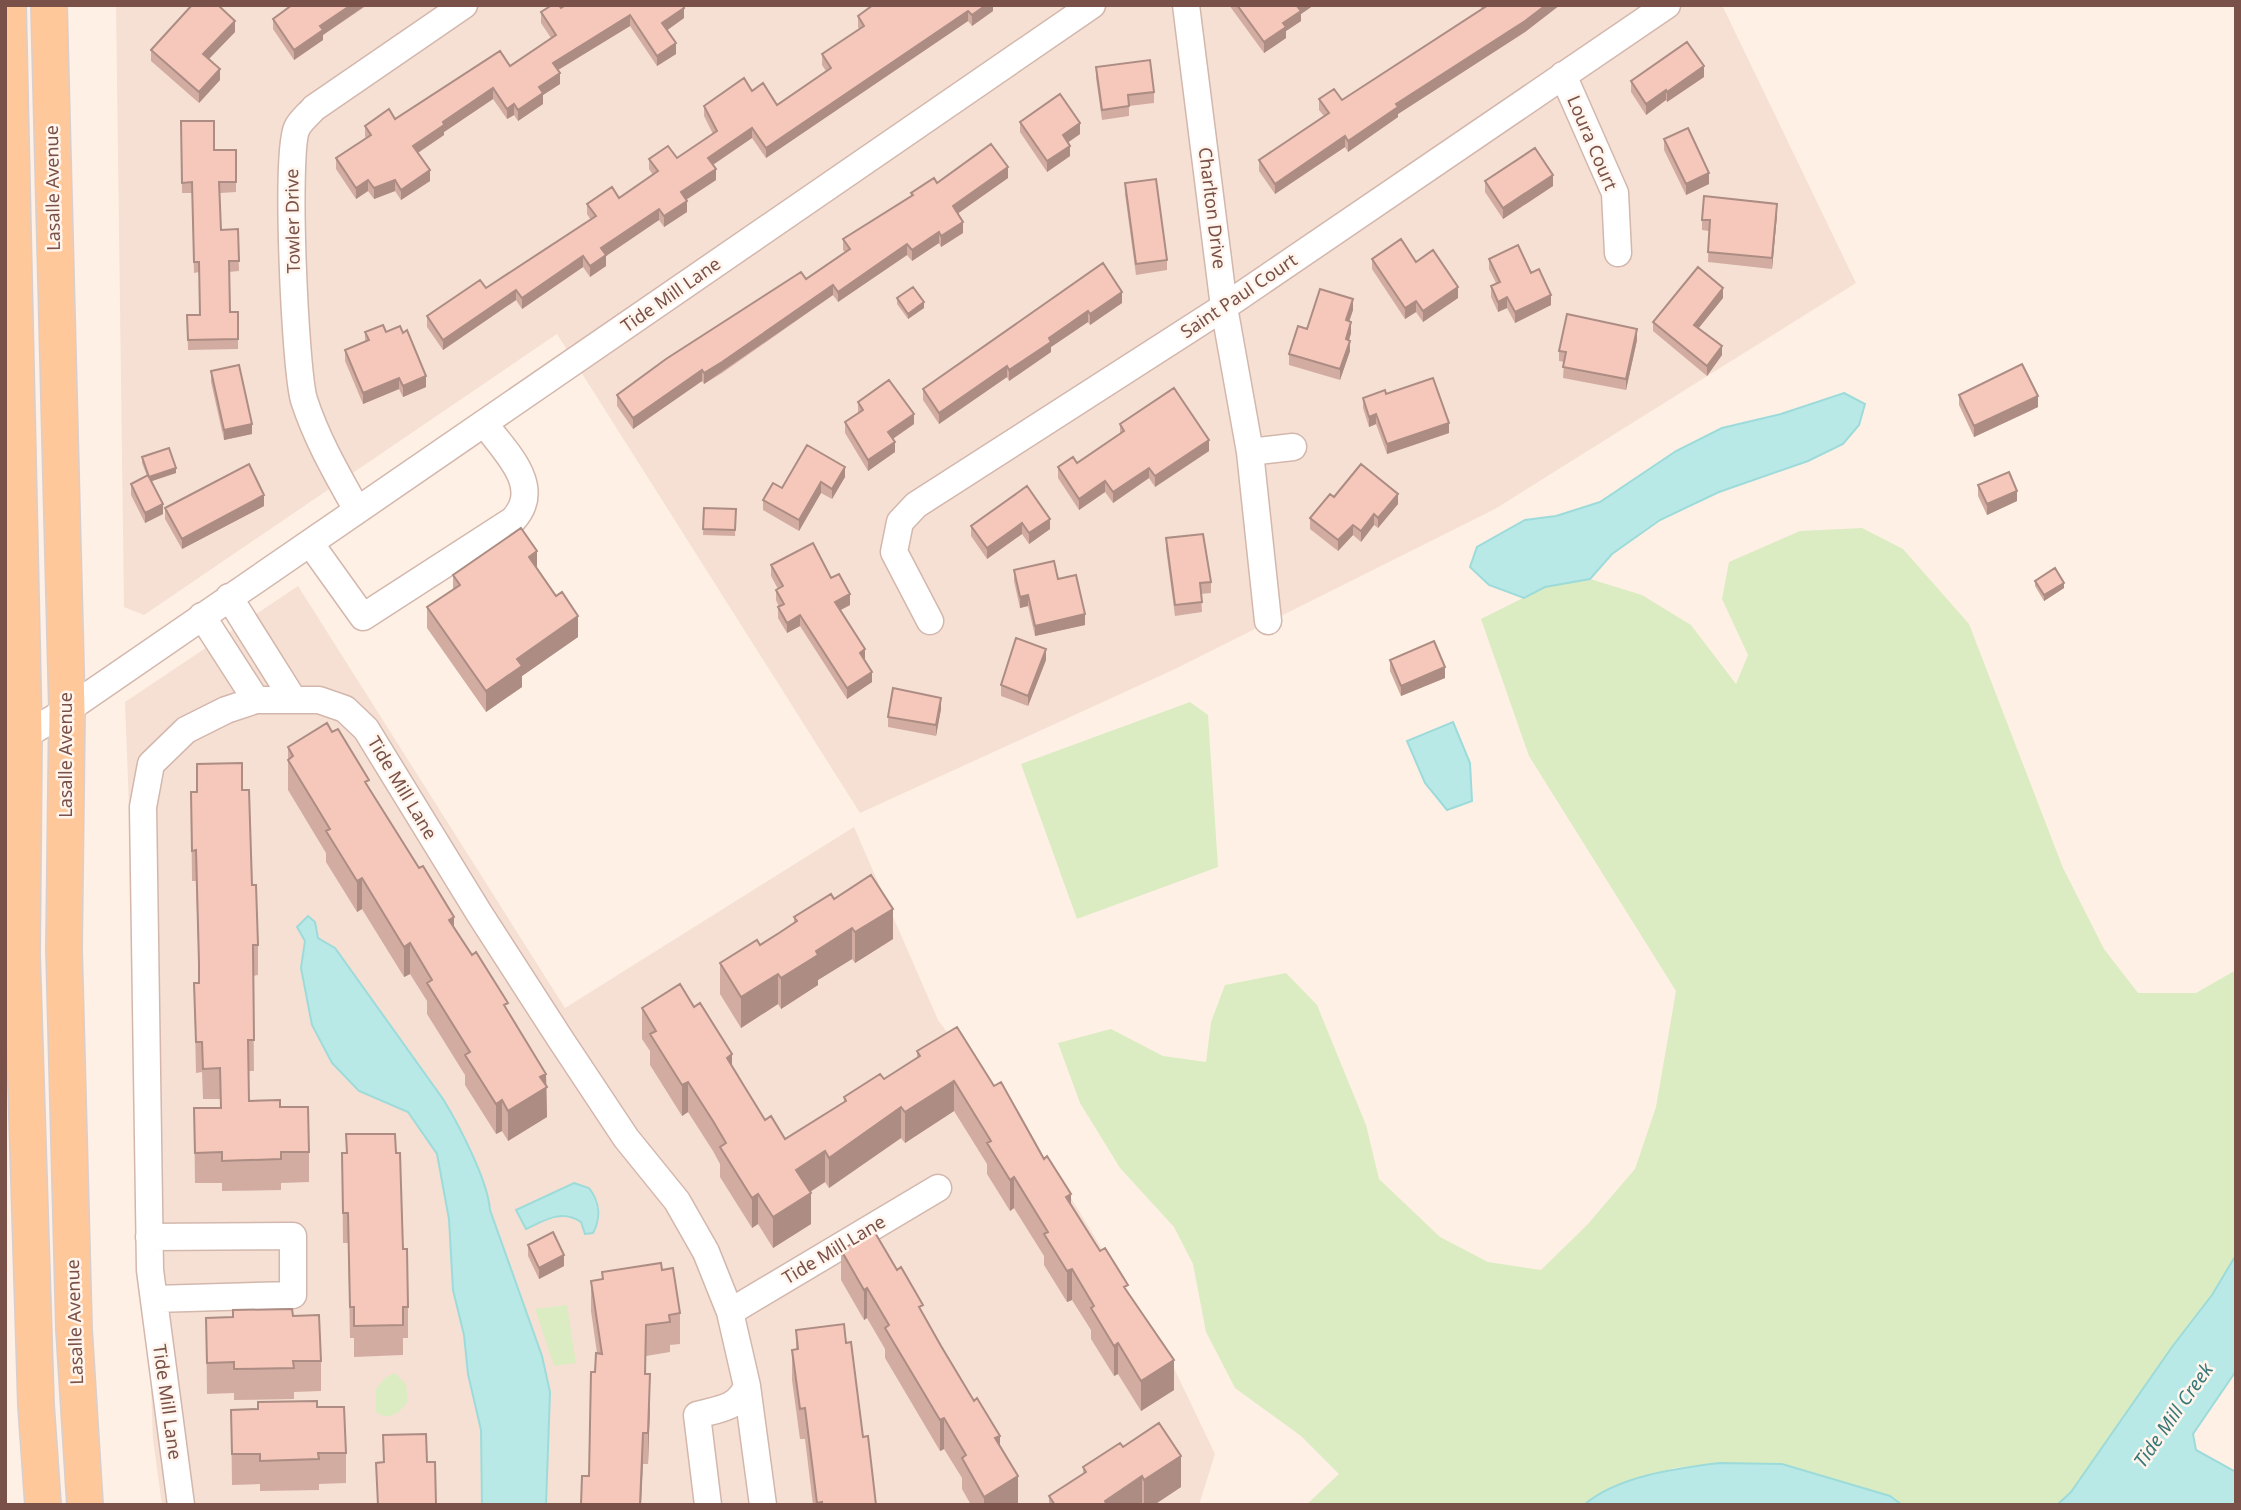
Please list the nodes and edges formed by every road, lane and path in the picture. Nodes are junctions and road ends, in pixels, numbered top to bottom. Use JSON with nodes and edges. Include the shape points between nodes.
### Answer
{"nodes":[{"id":1,"x":8,"y":5,"type":"edge"},
{"id":2,"x":49,"y":5,"type":"edge"},
{"id":3,"x":1092,"y":5,"type":"edge"},
{"id":4,"x":1186,"y":5,"type":"edge"},
{"id":5,"x":1667,"y":5,"type":"edge"},
{"id":6,"x":448,"y":10,"type":"edge"},
{"id":7,"x":1563,"y":75,"type":"junction"},
{"id":8,"x":1618,"y":253,"type":"dead end"},
{"id":9,"x":1224,"y":307,"type":"junction"},
{"id":10,"x":484,"y":424,"type":"junction"},
{"id":11,"x":1293,"y":447,"type":"dead end"},
{"id":12,"x":1250,"y":452,"type":"junction"},
{"id":13,"x":358,"y":510,"type":"junction"},
{"id":14,"x":310,"y":543,"type":"junction"},
{"id":15,"x":229,"y":597,"type":"junction"},
{"id":16,"x":202,"y":616,"type":"junction"},
{"id":17,"x":930,"y":621,"type":"dead end"},
{"id":18,"x":1268,"y":621,"type":"dead end"},
{"id":19,"x":293,"y":699,"type":"junction"},
{"id":20,"x":256,"y":700,"type":"junction"},
{"id":21,"x":67,"y":710,"type":"junction"},
{"id":22,"x":15,"y":741,"type":"edge"},
{"id":23,"x":939,"y":1188,"type":"dead end"},
{"id":24,"x":149,"y":1237,"type":"junction"},
{"id":25,"x":154,"y":1299,"type":"junction"},
{"id":26,"x":730,"y":1312,"type":"junction"},
{"id":27,"x":747,"y":1386,"type":"junction"},
{"id":28,"x":43,"y":1505,"type":"edge"},
{"id":29,"x":85,"y":1505,"type":"edge"},
{"id":30,"x":181,"y":1505,"type":"edge"},
{"id":31,"x":708,"y":1505,"type":"edge"},
{"id":32,"x":763,"y":1505,"type":"edge"}],
"edges":[{"from":1,"to":22,"type":"main road"},
{"from":2,"to":21,"type":"main road","name":"Lasalle Avenue"},
{"from":3,"to":10,"type":"street","name":"Tide Mill Lane"},
{"from":4,"to":9,"type":"street","name":"Charlton Drive"},
{"from":5,"to":7,"type":"street","name":"Saint Paul Court"},
{"from":6,"to":13,"type":"street","name":"Towler Drive","via":[[314,108],[296,129],[293,250],[303,397],[321,446]]},
{"from":7,"to":8,"type":"street","name":"Loura Court","via":[[1615,193]]},
{"from":7,"to":9,"type":"street","name":"Saint Paul Court"},
{"from":9,"to":12,"type":"street","name":"Charlton Drive"},
{"from":9,"to":17,"type":"street","name":"Saint Paul Court","via":[[916,505],[900,522],[894,552]]},
{"from":10,"to":13,"type":"street","name":"Tide Mill Lane"},
{"from":10,"to":14,"type":"street","via":[[524,482],[525,503],[513,520],[363,617]]},
{"from":11,"to":12,"type":"street"},
{"from":12,"to":18,"type":"street","name":"Charlton Drive"},
{"from":13,"to":14,"type":"street","name":"Tide Mill Lane"},
{"from":14,"to":15,"type":"street","name":"Tide Mill Lane"},
{"from":15,"to":16,"type":"street","name":"Tide Mill Lane"},
{"from":15,"to":19,"type":"street"},
{"from":16,"to":20,"type":"street"},
{"from":16,"to":21,"type":"street","name":"Tide Mill Lane"},
{"from":19,"to":20,"type":"street","name":"Tide Mill Lane"},
{"from":19,"to":26,"type":"street","name":"Tide Mill Lane","via":[[319,699],[345,709],[366,729],[573,1058],[626,1138],[677,1201],[706,1252]]},
{"from":20,"to":24,"type":"street","name":"Tide Mill Lane","via":[[186,730],[151,764],[144,807]]},
{"from":21,"to":22,"type":"street","name":"Tide Mill Lane"},
{"from":21,"to":29,"type":"main road","name":"Lasalle Avenue","via":[[64,949],[74,1329]]},
{"from":22,"to":28,"type":"main road"},
{"from":23,"to":26,"type":"street","name":"Tide Mill Lane"},
{"from":24,"to":25,"type":"street","name":"Tide Mill Lane"},
{"from":24,"to":25,"type":"street","via":[[293,1236],[293,1295]]},
{"from":25,"to":30,"type":"street","name":"Tide Mill Lane"},
{"from":26,"to":27,"type":"street","name":"Tide Mill Lane"},
{"from":27,"to":31,"type":"street","via":[[734,1405],[697,1415]]},
{"from":27,"to":32,"type":"street","name":"Tide Mill Lane"}]}
